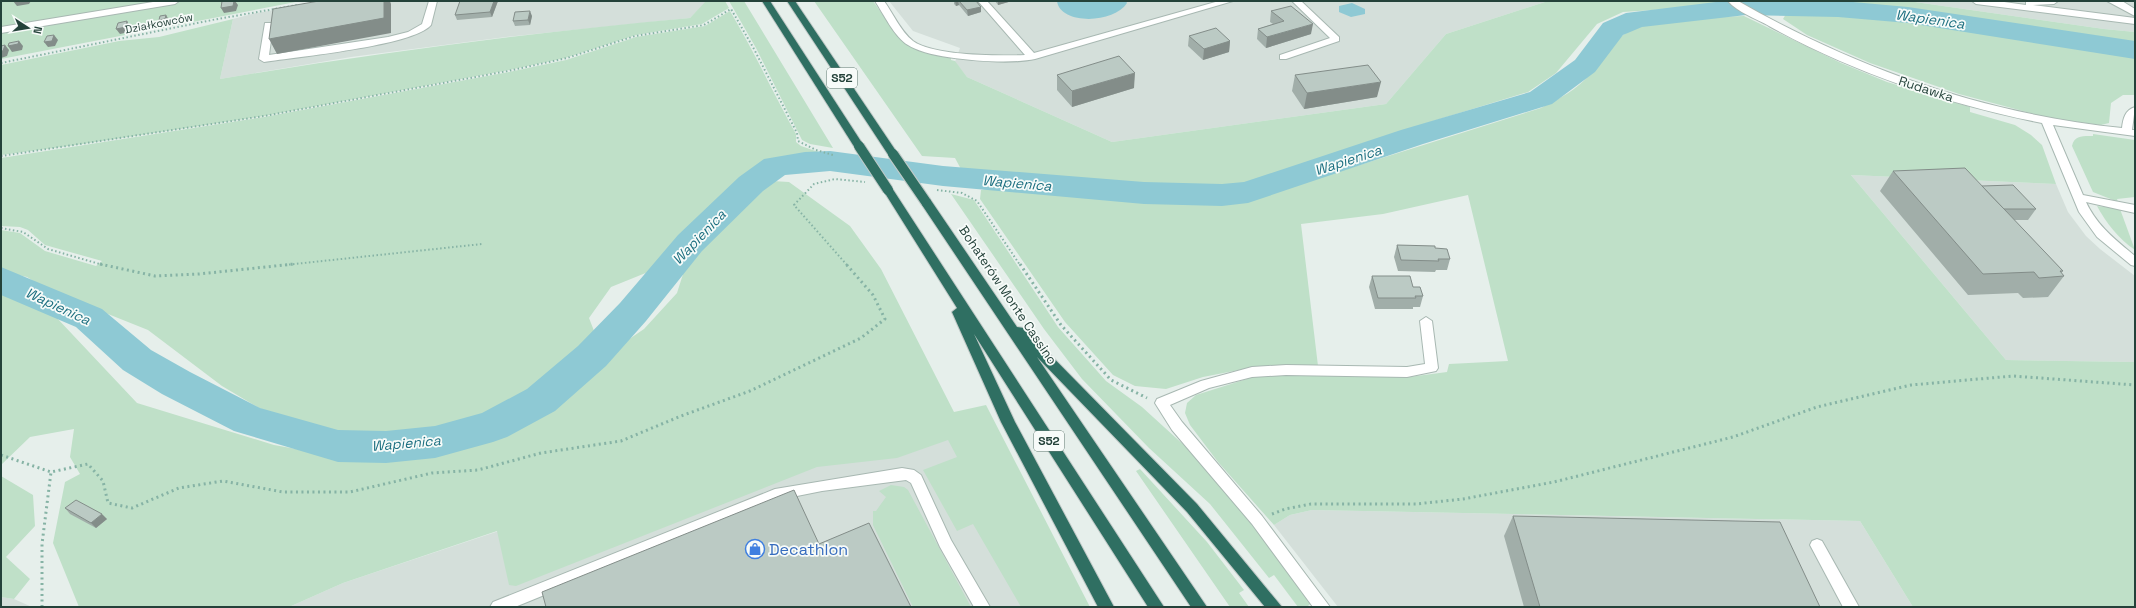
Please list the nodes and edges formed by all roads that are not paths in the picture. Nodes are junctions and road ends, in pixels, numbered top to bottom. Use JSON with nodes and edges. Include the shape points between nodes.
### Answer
{"nodes":[{"id":1,"x":175,"y":1,"type":"edge"},
{"id":2,"x":433,"y":1,"type":"edge"},
{"id":3,"x":766,"y":1,"type":"edge"},
{"id":4,"x":791,"y":1,"type":"edge"},
{"id":5,"x":879,"y":1,"type":"edge"},
{"id":6,"x":982,"y":1,"type":"edge"},
{"id":7,"x":1229,"y":1,"type":"edge"},
{"id":8,"x":1296,"y":1,"type":"edge"},
{"id":9,"x":1732,"y":1,"type":"edge"},
{"id":10,"x":1976,"y":1,"type":"edge"},
{"id":11,"x":2054,"y":1,"type":"edge"},
{"id":12,"x":2111,"y":1,"type":"edge"},
{"id":13,"x":2020,"y":7,"type":"junction"},
{"id":14,"x":2135,"y":13,"type":"edge"},
{"id":15,"x":2135,"y":21,"type":"edge"},
{"id":16,"x":268,"y":25,"type":"dead end"},
{"id":17,"x":1,"y":30,"type":"edge"},
{"id":18,"x":1032,"y":57,"type":"junction"},
{"id":19,"x":1283,"y":57,"type":"dead end"},
{"id":20,"x":2135,"y":110,"type":"edge"},
{"id":21,"x":2047,"y":123,"type":"junction"},
{"id":22,"x":2130,"y":133,"type":"edge"},
{"id":23,"x":2078,"y":197,"type":"junction"},
{"id":24,"x":2135,"y":209,"type":"edge"},
{"id":25,"x":2135,"y":262,"type":"edge"},
{"id":26,"x":942,"y":276,"type":"junction"},
{"id":27,"x":996,"y":305,"type":"junction"},
{"id":28,"x":1426,"y":321,"type":"dead end"},
{"id":29,"x":1817,"y":545,"type":"dead end"},
{"id":30,"x":498,"y":607,"type":"edge"},
{"id":31,"x":982,"y":607,"type":"edge"},
{"id":32,"x":1106,"y":607,"type":"edge"},
{"id":33,"x":1156,"y":607,"type":"edge"},
{"id":34,"x":1199,"y":607,"type":"edge"},
{"id":35,"x":1274,"y":607,"type":"edge"},
{"id":36,"x":1322,"y":607,"type":"edge"},
{"id":37,"x":1851,"y":607,"type":"edge"}],
"edges":[{"from":1,"to":17,"type":"street"},
{"from":2,"to":16,"type":"street","via":[[426,24],[411,34],[389,40],[264,59]]},
{"from":3,"to":26,"type":"highway","number":"S52","bridge":true},
{"from":4,"to":27,"type":"highway","name":"Bohaterów Monte Cassino","number":"S52","bridge":true},
{"from":5,"to":18,"type":"street","via":[[910,43],[929,51],[1010,58]]},
{"from":6,"to":18,"type":"street"},
{"from":7,"to":18,"type":"street"},
{"from":8,"to":19,"type":"street","via":[[1336,39]]},
{"from":9,"to":21,"type":"street","name":"Rudawka","via":[[1828,52],[1901,81],[1956,99]]},
{"from":10,"to":13,"type":"street"},
{"from":11,"to":13,"type":"street","via":[[2025,3]]},
{"from":12,"to":14,"type":"street"},
{"from":13,"to":15,"type":"street"},
{"from":20,"to":22,"type":"street","via":[[2130,116]]},
{"from":21,"to":22,"type":"street","name":"Rudawka"},
{"from":21,"to":23,"type":"street"},
{"from":23,"to":24,"type":"street"},
{"from":23,"to":25,"type":"street","via":[[2101,234]]},
{"from":26,"to":32,"type":"highway","via":[[1008,422]]},
{"from":26,"to":33,"type":"highway","number":"S52"},
{"from":27,"to":34,"type":"highway","name":"Bohaterów Monte Cassino","number":"S52"},
{"from":27,"to":35,"type":"highway","via":[[1192,508]]},
{"from":28,"to":36,"type":"street","via":[[1432,368],[1407,372],[1252,372],[1206,384],[1162,403],[1177,426],[1257,520]]},
{"from":29,"to":37,"type":"street"},
{"from":30,"to":31,"type":"street","via":[[774,495],[909,474],[916,478],[945,543]]}]}
